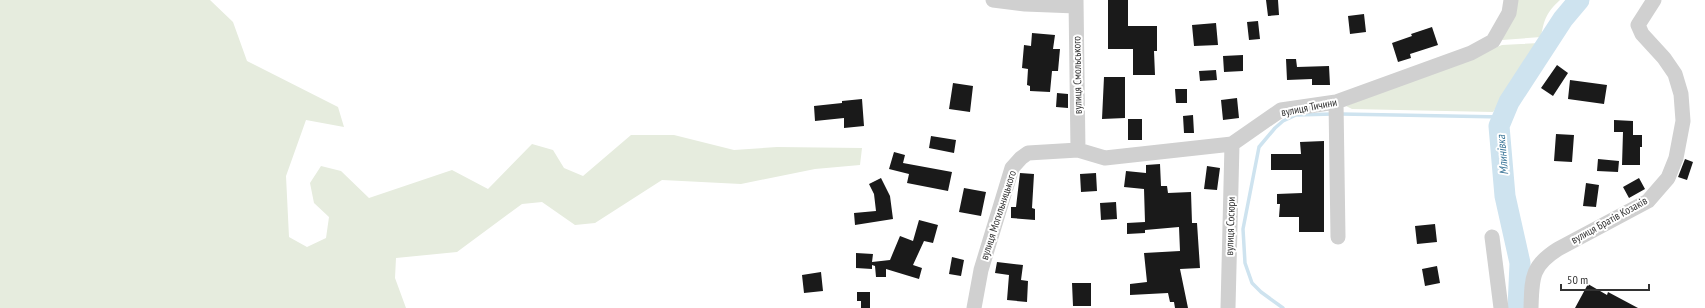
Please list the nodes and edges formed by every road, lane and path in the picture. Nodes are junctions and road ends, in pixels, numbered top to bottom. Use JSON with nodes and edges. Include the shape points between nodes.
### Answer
{"nodes":[{"id":1,"x":992,"y":0,"type":"edge"},
{"id":2,"x":1511,"y":0,"type":"edge"},
{"id":3,"x":1654,"y":0,"type":"edge"},
{"id":4,"x":1076,"y":3,"type":"edge"},
{"id":5,"x":1336,"y":105,"type":"junction"},
{"id":6,"x":1232,"y":144,"type":"junction"},
{"id":7,"x":1078,"y":150,"type":"junction"},
{"id":8,"x":1338,"y":237,"type":"dead end"},
{"id":9,"x":1492,"y":238,"type":"dead end"},
{"id":10,"x":974,"y":308,"type":"edge"},
{"id":11,"x":1228,"y":308,"type":"edge"},
{"id":12,"x":1501,"y":308,"type":"edge"},
{"id":13,"x":1531,"y":308,"type":"edge"}],
"edges":[{"from":1,"to":4,"type":"street","via":[[1025,4]]},
{"from":2,"to":5,"type":"street","name":"вулиця Тичини","via":[[1509,13],[1493,41],[1472,53]]},
{"from":3,"to":13,"type":"street","name":"вулиця Братів Козаків","via":[[1638,25],[1642,34],[1675,74],[1681,94],[1683,121],[1676,158],[1668,178],[1648,201],[1545,257],[1538,266],[1532,284]]},
{"from":4,"to":7,"type":"street","name":"вулиця Смольського"},
{"from":5,"to":6,"type":"street","name":"вулиця Тичини","via":[[1281,110]]},
{"from":5,"to":8,"type":"street"},
{"from":6,"to":7,"type":"street","name":"вулиця Тичини","via":[[1105,158]]},
{"from":6,"to":11,"type":"street","name":"вулиця Сосюри"},
{"from":7,"to":10,"type":"street","name":"вулиця Могильницького","via":[[1028,153],[1012,168],[981,270]]},
{"from":9,"to":12,"type":"street"}]}
